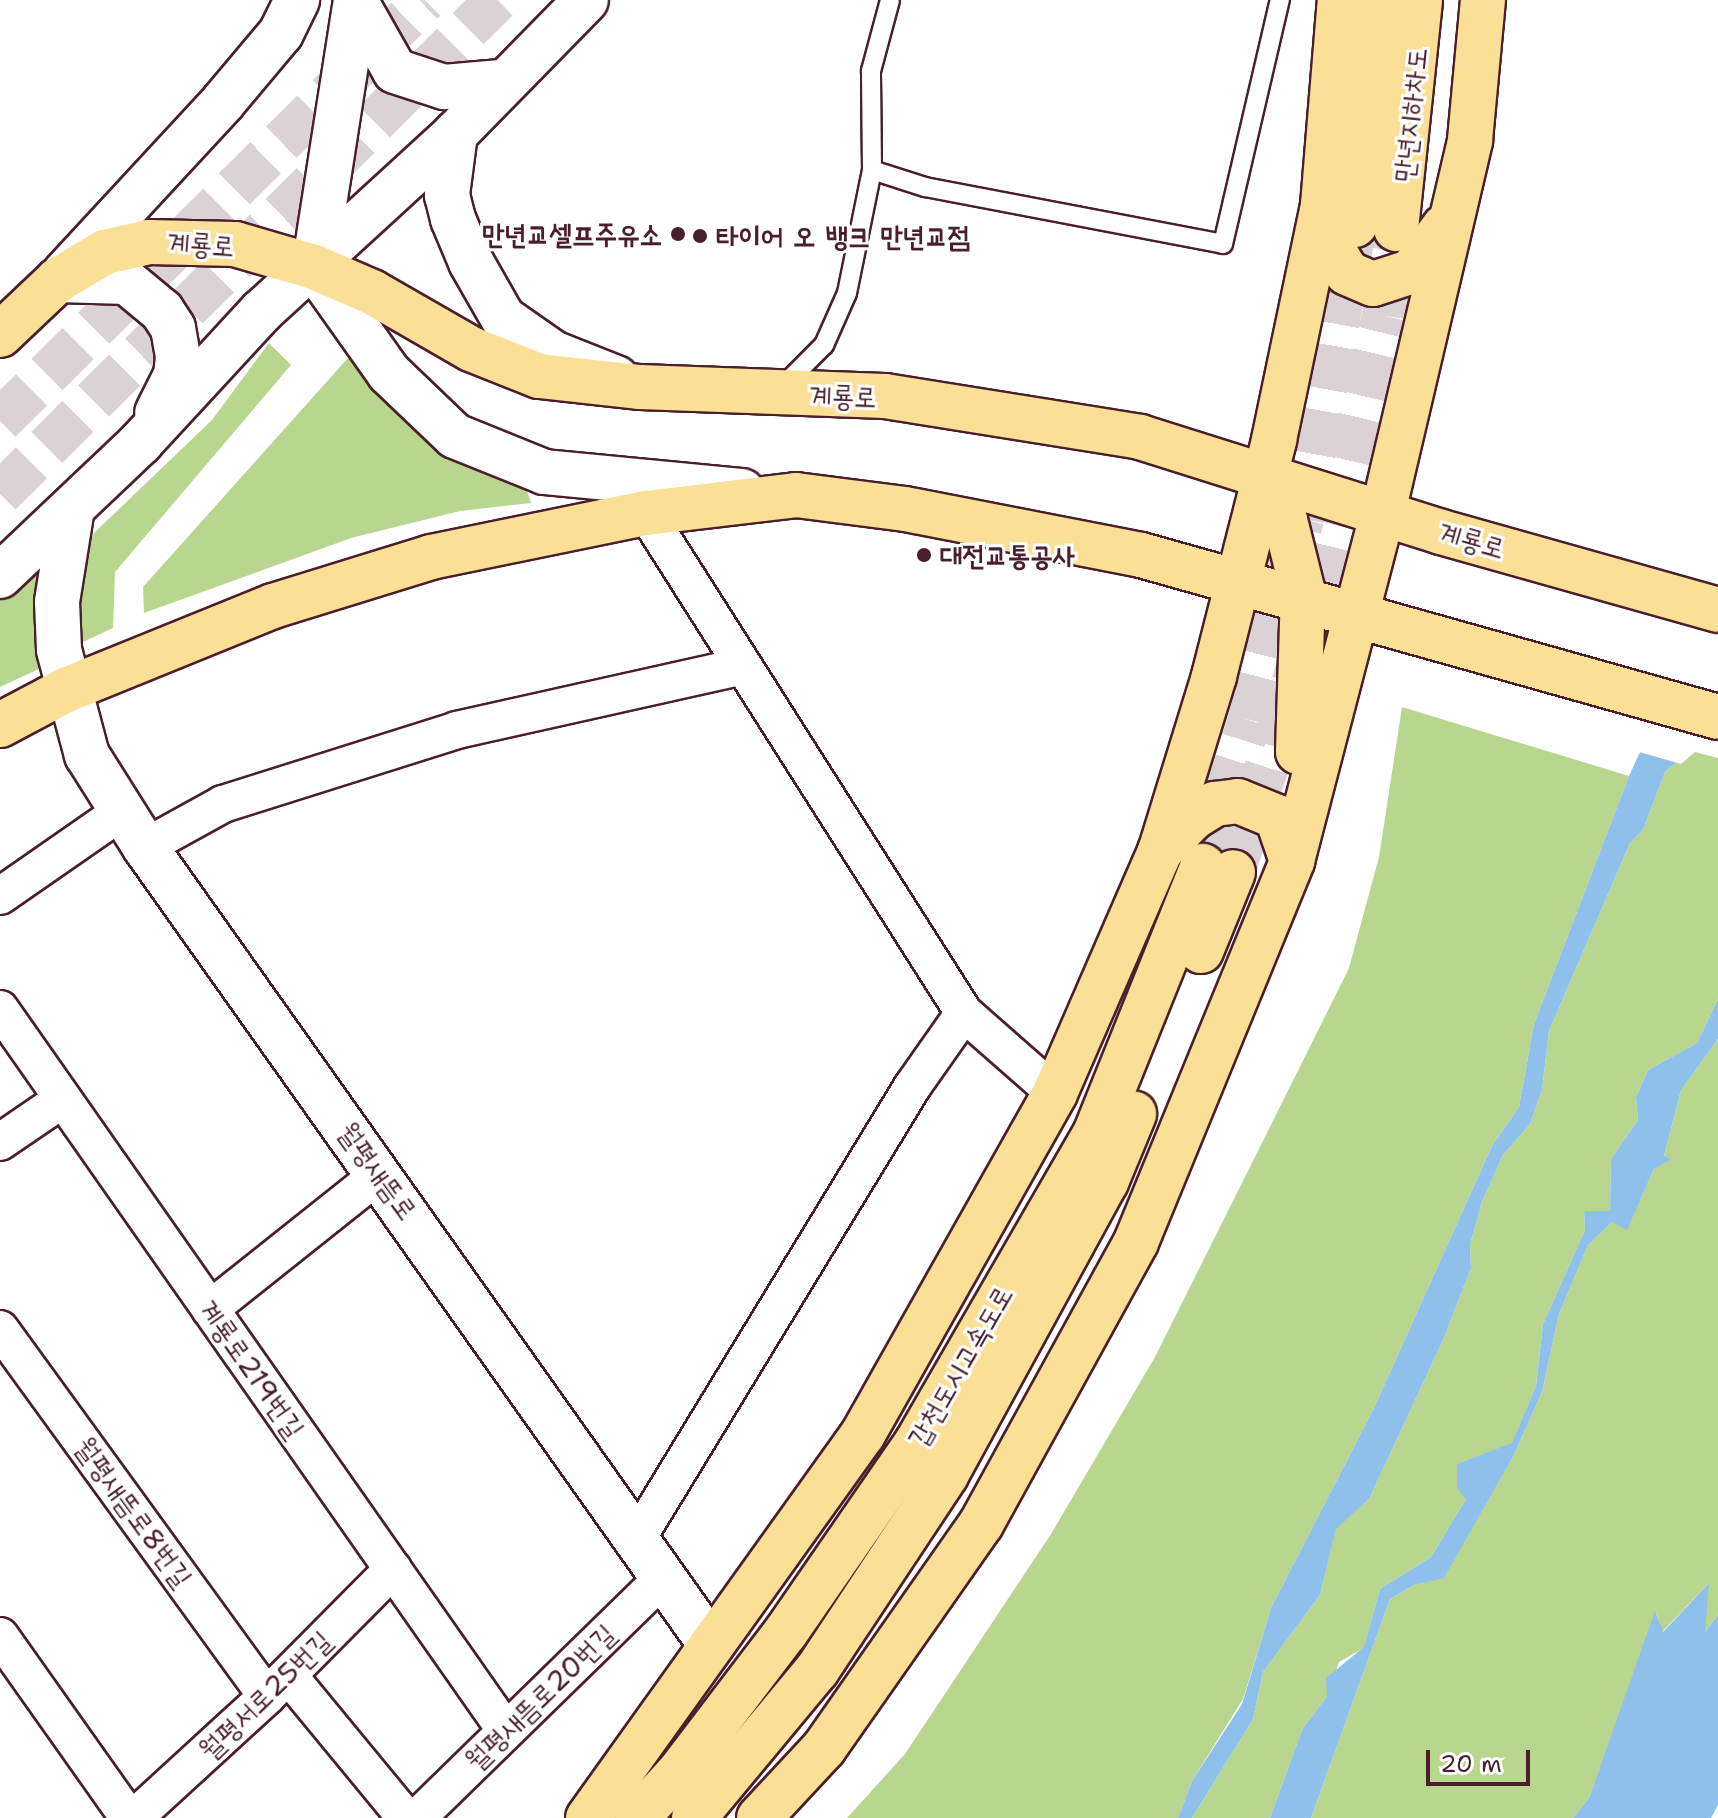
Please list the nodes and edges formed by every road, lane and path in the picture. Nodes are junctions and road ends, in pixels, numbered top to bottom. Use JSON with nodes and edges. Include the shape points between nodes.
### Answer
{"nodes":[{"id":1,"x":297,"y":0,"type":"edge"},
{"id":2,"x":586,"y":0,"type":"edge"},
{"id":3,"x":890,"y":0,"type":"edge"},
{"id":4,"x":1280,"y":0,"type":"edge"},
{"id":5,"x":1340,"y":0,"type":"edge"},
{"id":6,"x":1383,"y":0,"type":"edge"},
{"id":7,"x":1420,"y":0,"type":"edge"},
{"id":8,"x":1483,"y":0,"type":"edge"},
{"id":9,"x":356,"y":1,"type":"edge"},
{"id":10,"x":501,"y":82,"type":"junction"},
{"id":11,"x":455,"y":134,"type":"junction"},
{"id":12,"x":872,"y":170,"type":"junction"},
{"id":13,"x":1454,"y":207,"type":"junction"},
{"id":14,"x":1358,"y":220,"type":"junction"},
{"id":15,"x":314,"y":267,"type":"junction"},
{"id":16,"x":75,"y":279,"type":"junction"},
{"id":17,"x":0,"y":335,"type":"edge"},
{"id":18,"x":640,"y":387,"type":"junction"},
{"id":19,"x":775,"y":394,"type":"junction"},
{"id":20,"x":141,"y":442,"type":"junction"},
{"id":21,"x":1265,"y":473,"type":"junction"},
{"id":22,"x":796,"y":495,"type":"junction"},
{"id":23,"x":72,"y":508,"type":"junction"},
{"id":24,"x":1383,"y":512,"type":"junction"},
{"id":25,"x":646,"y":513,"type":"junction"},
{"id":26,"x":0,"y":576,"type":"edge"},
{"id":27,"x":1240,"y":582,"type":"junction"},
{"id":28,"x":1718,"y":610,"type":"edge"},
{"id":29,"x":1356,"y":614,"type":"junction"},
{"id":30,"x":740,"y":667,"type":"junction"},
{"id":31,"x":66,"y":690,"type":"junction"},
{"id":32,"x":1718,"y":717,"type":"edge"},
{"id":33,"x":0,"y":725,"type":"edge"},
{"id":34,"x":133,"y":829,"type":"junction"},
{"id":35,"x":1160,"y":852,"type":"junction"},
{"id":36,"x":1292,"y":861,"type":"junction"},
{"id":37,"x":0,"y":896,"type":"edge"},
{"id":38,"x":0,"y":1009,"type":"edge"},
{"id":39,"x":964,"y":1013,"type":"junction"},
{"id":40,"x":1055,"y":1093,"type":"junction"},
{"id":41,"x":63,"y":1099,"type":"junction"},
{"id":42,"x":0,"y":1142,"type":"edge"},
{"id":43,"x":380,"y":1174,"type":"junction"},
{"id":44,"x":210,"y":1309,"type":"junction"},
{"id":45,"x":0,"y":1329,"type":"edge"},
{"id":46,"x":638,"y":1537,"type":"junction"},
{"id":47,"x":393,"y":1569,"type":"junction"},
{"id":48,"x":664,"y":1577,"type":"junction"},
{"id":49,"x":0,"y":1636,"type":"edge"},
{"id":50,"x":709,"y":1642,"type":"junction"},
{"id":51,"x":278,"y":1686,"type":"junction"},
{"id":52,"x":504,"y":1728,"type":"junction"},
{"id":53,"x":132,"y":1818,"type":"edge"},
{"id":54,"x":406,"y":1818,"type":"edge"},
{"id":55,"x":417,"y":1818,"type":"edge"},
{"id":56,"x":588,"y":1818,"type":"edge"},
{"id":57,"x":637,"y":1818,"type":"edge"},
{"id":58,"x":694,"y":1818,"type":"edge"},
{"id":59,"x":759,"y":1818,"type":"edge"}],
"edges":[{"from":1,"to":16,"type":"street","via":[[281,33]]},
{"from":2,"to":10,"type":"street"},
{"from":3,"to":12,"type":"lane","via":[[871,71]]},
{"from":4,"to":12,"type":"lane","via":[[1223,244],[925,187]]},
{"from":5,"to":14,"type":"main road"},
{"from":6,"to":14,"type":"main road","name":"만년지하차도"},
{"from":7,"to":14,"type":"main road","name":"만년지하차도"},
{"from":8,"to":13,"type":"main road","via":[[1470,140]]},
{"from":9,"to":10,"type":"street","via":[[395,71],[444,87]]},
{"from":9,"to":15,"type":"street"},
{"from":10,"to":11,"type":"street"},
{"from":11,"to":15,"type":"street"},
{"from":11,"to":18,"type":"street","via":[[447,195],[453,219],[503,318],[553,353]]},
{"from":12,"to":19,"type":"lane","via":[[847,293],[824,345]]},
{"from":13,"to":14,"type":"main road","via":[[1430,253],[1411,272],[1373,284],[1347,273],[1331,246]]},
{"from":13,"to":24,"type":"main road"},
{"from":14,"to":21,"type":"main road"},
{"from":15,"to":16,"type":"main road","name":"계룡로","via":[[235,244],[149,242],[105,252]]},
{"from":15,"to":18,"type":"main road","name":"계룡로","via":[[372,292],[471,349],[539,376]]},
{"from":15,"to":20,"type":"street","via":[[262,311]]},
{"from":15,"to":22,"type":"street","via":[[389,373],[455,436],[544,472]]},
{"from":16,"to":17,"type":"main road","name":"계룡로"},
{"from":16,"to":20,"type":"street","via":[[127,282],[145,292],[173,328],[176,375]]},
{"from":18,"to":19,"type":"main road","name":"계룡로"},
{"from":19,"to":21,"type":"main road","name":"계룡로","via":[[885,396],[1140,437]]},
{"from":20,"to":23,"type":"street"},
{"from":21,"to":24,"type":"main road","name":"계룡로"},
{"from":21,"to":27,"type":"main road"},
{"from":21,"to":36,"type":"main road","via":[[1285,520],[1303,592]]},
{"from":22,"to":25,"type":"main road"},
{"from":22,"to":27,"type":"main road","via":[[905,509]]},
{"from":23,"to":26,"type":"street"},
{"from":23,"to":31,"type":"street","name":"월평새뜸로","via":[[57,602]]},
{"from":24,"to":28,"type":"main road","name":"계룡로"},
{"from":24,"to":29,"type":"main road"},
{"from":25,"to":30,"type":"street"},
{"from":25,"to":31,"type":"main road","via":[[431,557],[273,606]]},
{"from":27,"to":29,"type":"main road"},
{"from":27,"to":35,"type":"main road"},
{"from":29,"to":32,"type":"main road"},
{"from":29,"to":36,"type":"main road"},
{"from":30,"to":34,"type":"street","via":[[457,730]]},
{"from":30,"to":39,"type":"street"},
{"from":31,"to":33,"type":"main road"},
{"from":31,"to":34,"type":"street","name":"월평새뜸로","via":[[87,755]]},
{"from":34,"to":37,"type":"street"},
{"from":34,"to":43,"type":"street","name":"월평새뜸로"},
{"from":35,"to":36,"type":"main road","via":[[1194,817],[1215,804],[1238,801],[1277,817]]},
{"from":35,"to":40,"type":"main road"},
{"from":36,"to":59,"type":"main road","via":[[1136,1242],[981,1524],[824,1748]]},
{"from":38,"to":41,"type":"street","name":"계룡로219번길"},
{"from":39,"to":40,"type":"street"},
{"from":39,"to":46,"type":"street","via":[[912,1087]]},
{"from":40,"to":50,"type":"main road","via":[[863,1434]]},
{"from":41,"to":42,"type":"street"},
{"from":41,"to":44,"type":"street","name":"계룡로219번길"},
{"from":43,"to":44,"type":"street"},
{"from":43,"to":46,"type":"street","name":"월평새뜸로"},
{"from":44,"to":47,"type":"street","name":"계룡로219번길"},
{"from":45,"to":51,"type":"street","name":"월평새뜸로8번길"},
{"from":46,"to":48,"type":"street","name":"월평새뜸로"},
{"from":47,"to":51,"type":"street","name":"월평서로25번길"},
{"from":47,"to":52,"type":"street","name":"계룡로219번길"},
{"from":48,"to":50,"type":"street","name":"월평새뜸로"},
{"from":48,"to":52,"type":"street","name":"월평새뜸로20번길"},
{"from":49,"to":53,"type":"street"},
{"from":50,"to":56,"type":"main road"},
{"from":51,"to":53,"type":"street","name":"월평서로25번길"},
{"from":51,"to":54,"type":"street","name":"월평새뜸로8번길"},
{"from":52,"to":55,"type":"street","name":"월평새뜸로20번길"},
{"from":57,"to":58,"type":"main road","name":"갑천도시고속도로","via":[[680,1771],[786,1632],[917,1442],[1095,1134],[1218,869],[1106,1182],[946,1475],[817,1670]]}]}
